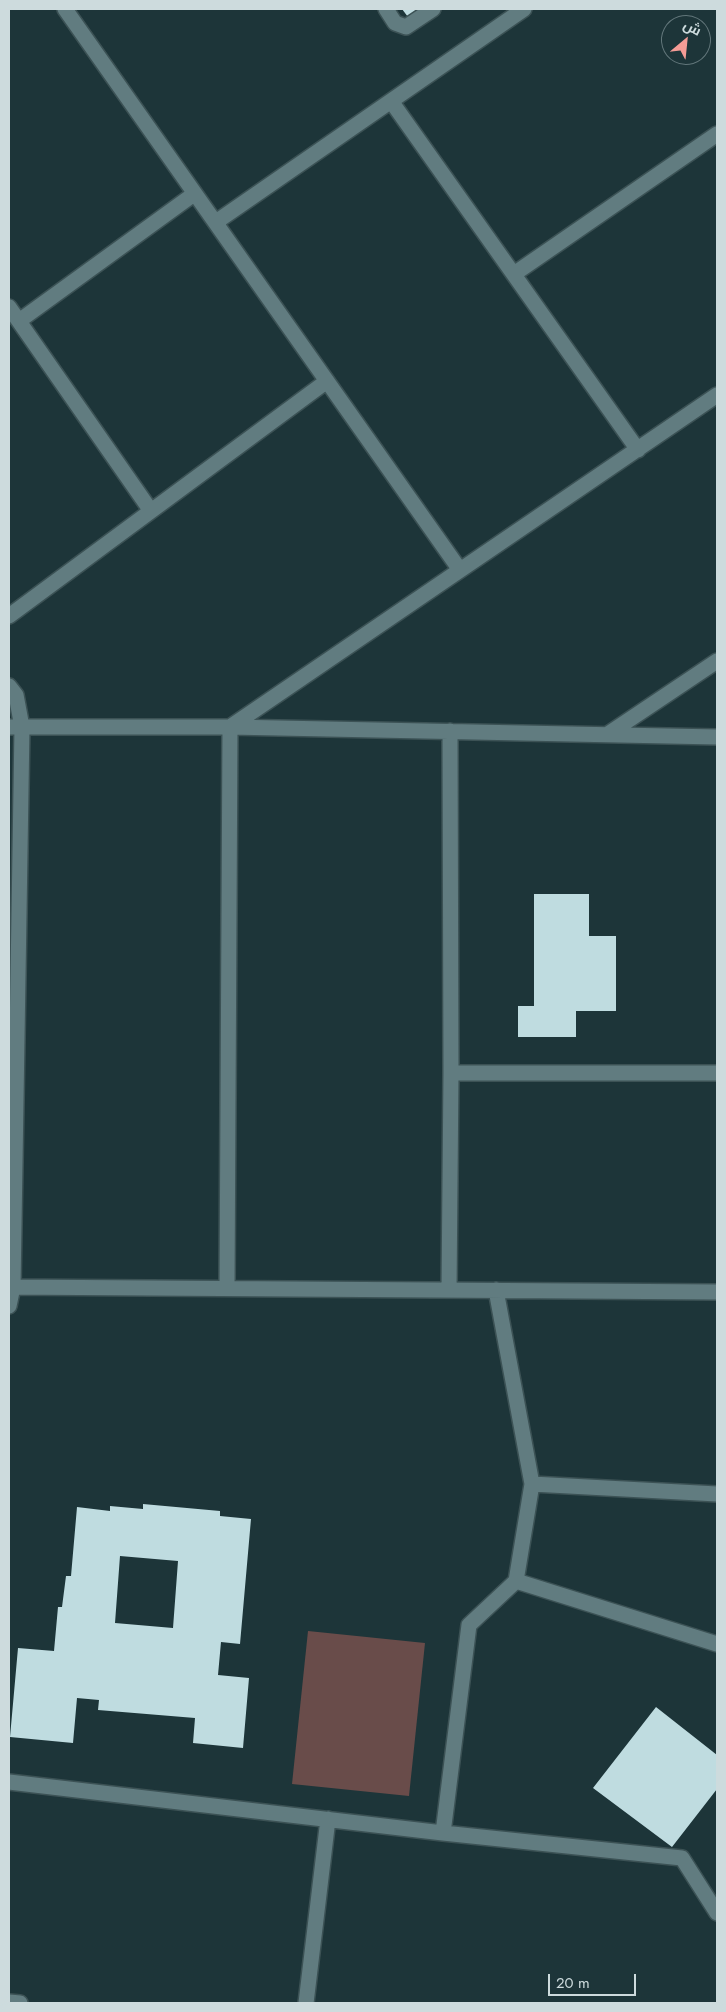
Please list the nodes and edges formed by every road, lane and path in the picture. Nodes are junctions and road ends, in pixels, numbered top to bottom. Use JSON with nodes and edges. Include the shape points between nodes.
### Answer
{"nodes":[{"id":1,"x":65,"y":9,"type":"edge"},
{"id":2,"x":386,"y":9,"type":"edge"},
{"id":3,"x":433,"y":9,"type":"edge"},
{"id":4,"x":524,"y":9,"type":"edge"},
{"id":5,"x":391,"y":101,"type":"junction"},
{"id":6,"x":717,"y":134,"type":"edge"},
{"id":7,"x":194,"y":194,"type":"junction"},
{"id":8,"x":216,"y":222,"type":"junction"},
{"id":9,"x":514,"y":274,"type":"junction"},
{"id":10,"x":9,"y":306,"type":"edge"},
{"id":11,"x":19,"y":321,"type":"junction"},
{"id":12,"x":327,"y":381,"type":"junction"},
{"id":13,"x":717,"y":395,"type":"edge"},
{"id":14,"x":638,"y":450,"type":"junction"},
{"id":15,"x":151,"y":511,"type":"junction"},
{"id":16,"x":460,"y":570,"type":"junction"},
{"id":17,"x":9,"y":616,"type":"edge"},
{"id":18,"x":717,"y":661,"type":"edge"},
{"id":19,"x":9,"y":686,"type":"edge"},
{"id":20,"x":15,"y":727,"type":"edge"},
{"id":21,"x":230,"y":727,"type":"junction"},
{"id":22,"x":450,"y":731,"type":"junction"},
{"id":23,"x":608,"y":734,"type":"junction"},
{"id":24,"x":717,"y":737,"type":"edge"},
{"id":25,"x":717,"y":1072,"type":"edge"},
{"id":26,"x":451,"y":1073,"type":"junction"},
{"id":27,"x":11,"y":1287,"type":"edge"},
{"id":28,"x":227,"y":1288,"type":"junction"},
{"id":29,"x":449,"y":1290,"type":"junction"},
{"id":30,"x":496,"y":1290,"type":"junction"},
{"id":31,"x":717,"y":1292,"type":"edge"},
{"id":32,"x":9,"y":1306,"type":"edge"},
{"id":33,"x":532,"y":1484,"type":"junction"},
{"id":34,"x":717,"y":1494,"type":"edge"},
{"id":35,"x":516,"y":1581,"type":"junction"},
{"id":36,"x":717,"y":1644,"type":"edge"},
{"id":37,"x":9,"y":1782,"type":"edge"},
{"id":38,"x":328,"y":1819,"type":"junction"},
{"id":39,"x":443,"y":1833,"type":"junction"},
{"id":40,"x":717,"y":1913,"type":"edge"},
{"id":41,"x":9,"y":2002,"type":"edge"},
{"id":42,"x":20,"y":2003,"type":"edge"},
{"id":43,"x":306,"y":2003,"type":"edge"}],
"edges":[{"from":1,"to":7,"type":"street"},
{"from":2,"to":3,"type":"street","via":[[395,23],[406,27]]},
{"from":4,"to":5,"type":"street"},
{"from":5,"to":8,"type":"street"},
{"from":5,"to":9,"type":"street"},
{"from":6,"to":9,"type":"street"},
{"from":7,"to":8,"type":"street"},
{"from":7,"to":11,"type":"street"},
{"from":8,"to":12,"type":"street"},
{"from":9,"to":14,"type":"street"},
{"from":10,"to":11,"type":"street"},
{"from":11,"to":15,"type":"street"},
{"from":12,"to":15,"type":"street"},
{"from":12,"to":16,"type":"street"},
{"from":13,"to":14,"type":"street"},
{"from":14,"to":16,"type":"street"},
{"from":15,"to":17,"type":"street"},
{"from":16,"to":21,"type":"street"},
{"from":18,"to":23,"type":"street"},
{"from":19,"to":20,"type":"street","via":[[16,695]]},
{"from":20,"to":21,"type":"street"},
{"from":20,"to":27,"type":"street"},
{"from":21,"to":22,"type":"street"},
{"from":21,"to":28,"type":"street"},
{"from":22,"to":23,"type":"street"},
{"from":22,"to":26,"type":"street"},
{"from":23,"to":24,"type":"street"},
{"from":25,"to":26,"type":"street"},
{"from":26,"to":29,"type":"street"},
{"from":27,"to":28,"type":"street"},
{"from":27,"to":32,"type":"street"},
{"from":28,"to":29,"type":"street"},
{"from":29,"to":30,"type":"street"},
{"from":30,"to":31,"type":"street"},
{"from":30,"to":33,"type":"street"},
{"from":33,"to":34,"type":"street"},
{"from":33,"to":35,"type":"street"},
{"from":35,"to":36,"type":"street"},
{"from":35,"to":39,"type":"street","via":[[469,1625]]},
{"from":37,"to":38,"type":"street"},
{"from":38,"to":39,"type":"street"},
{"from":38,"to":43,"type":"street"},
{"from":39,"to":40,"type":"street","via":[[682,1858]]},
{"from":41,"to":42,"type":"street"}]}
